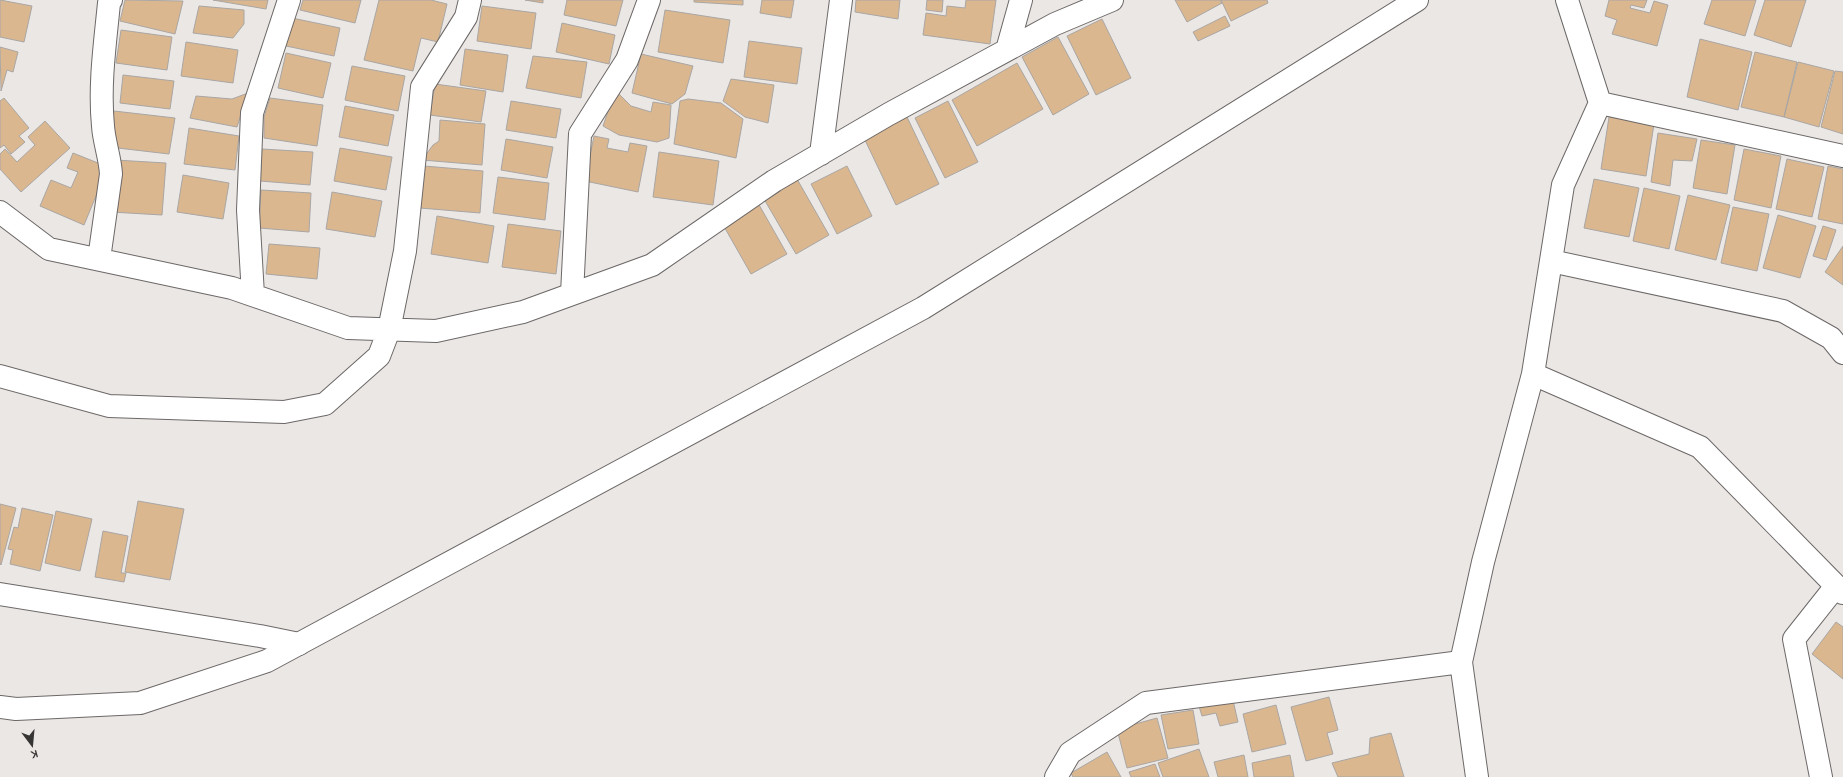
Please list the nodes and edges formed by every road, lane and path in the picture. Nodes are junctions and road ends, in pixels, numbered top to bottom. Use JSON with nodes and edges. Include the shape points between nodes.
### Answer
{"nodes":[{"id":1,"x":111,"y":0,"type":"edge"},
{"id":2,"x":288,"y":0,"type":"edge"},
{"id":3,"x":470,"y":0,"type":"edge"},
{"id":4,"x":649,"y":0,"type":"edge"},
{"id":5,"x":840,"y":0,"type":"edge"},
{"id":6,"x":1021,"y":0,"type":"edge"},
{"id":7,"x":1112,"y":0,"type":"edge"},
{"id":8,"x":1417,"y":0,"type":"edge"},
{"id":9,"x":1566,"y":0,"type":"edge"},
{"id":10,"x":1007,"y":50,"type":"junction"},
{"id":11,"x":1600,"y":103,"type":"junction"},
{"id":12,"x":821,"y":154,"type":"junction"},
{"id":13,"x":1843,"y":156,"type":"edge"},
{"id":14,"x":0,"y":212,"type":"edge"},
{"id":15,"x":99,"y":259,"type":"junction"},
{"id":16,"x":1551,"y":261,"type":"junction"},
{"id":17,"x":572,"y":294,"type":"junction"},
{"id":18,"x":254,"y":295,"type":"junction"},
{"id":19,"x":389,"y":330,"type":"junction"},
{"id":20,"x":1843,"y":353,"type":"edge"},
{"id":21,"x":1533,"y":374,"type":"junction"},
{"id":22,"x":0,"y":376,"type":"edge"},
{"id":23,"x":1840,"y":590,"type":"edge"},
{"id":24,"x":0,"y":594,"type":"edge"},
{"id":25,"x":299,"y":644,"type":"junction"},
{"id":26,"x":1461,"y":662,"type":"junction"},
{"id":27,"x":0,"y":707,"type":"edge"},
{"id":28,"x":1056,"y":777,"type":"edge"},
{"id":29,"x":1476,"y":777,"type":"edge"},
{"id":30,"x":1821,"y":777,"type":"edge"}],
"edges":[{"from":1,"to":15,"type":"street","via":[[101,76],[103,126],[111,174]]},
{"from":2,"to":18,"type":"street","via":[[252,113],[248,210]]},
{"from":3,"to":19,"type":"street","via":[[466,17],[422,87],[405,250]]},
{"from":4,"to":17,"type":"street","via":[[627,60],[580,134]]},
{"from":5,"to":12,"type":"street"},
{"from":6,"to":10,"type":"street"},
{"from":7,"to":10,"type":"street","via":[[1055,24]]},
{"from":8,"to":25,"type":"street","via":[[923,308]]},
{"from":9,"to":11,"type":"street"},
{"from":10,"to":12,"type":"street"},
{"from":11,"to":13,"type":"street"},
{"from":11,"to":16,"type":"street","via":[[1564,185]]},
{"from":12,"to":17,"type":"street","via":[[774,181],[652,265]]},
{"from":14,"to":15,"type":"street","via":[[49,249]]},
{"from":15,"to":18,"type":"street"},
{"from":16,"to":20,"type":"street","via":[[1782,311],[1831,338]]},
{"from":16,"to":21,"type":"street"},
{"from":17,"to":19,"type":"street","via":[[523,312],[436,331]]},
{"from":18,"to":19,"type":"street","via":[[348,328]]},
{"from":19,"to":22,"type":"street","via":[[379,356],[325,404],[284,412],[109,406]]},
{"from":21,"to":23,"type":"street","via":[[1700,447]]},
{"from":21,"to":26,"type":"street","via":[[1483,562]]},
{"from":23,"to":30,"type":"street","via":[[1794,639]]},
{"from":24,"to":25,"type":"street"},
{"from":25,"to":27,"type":"street","via":[[267,661],[140,703],[16,709]]},
{"from":26,"to":28,"type":"street","via":[[1146,703],[1070,753]]},
{"from":26,"to":29,"type":"street"}]}
